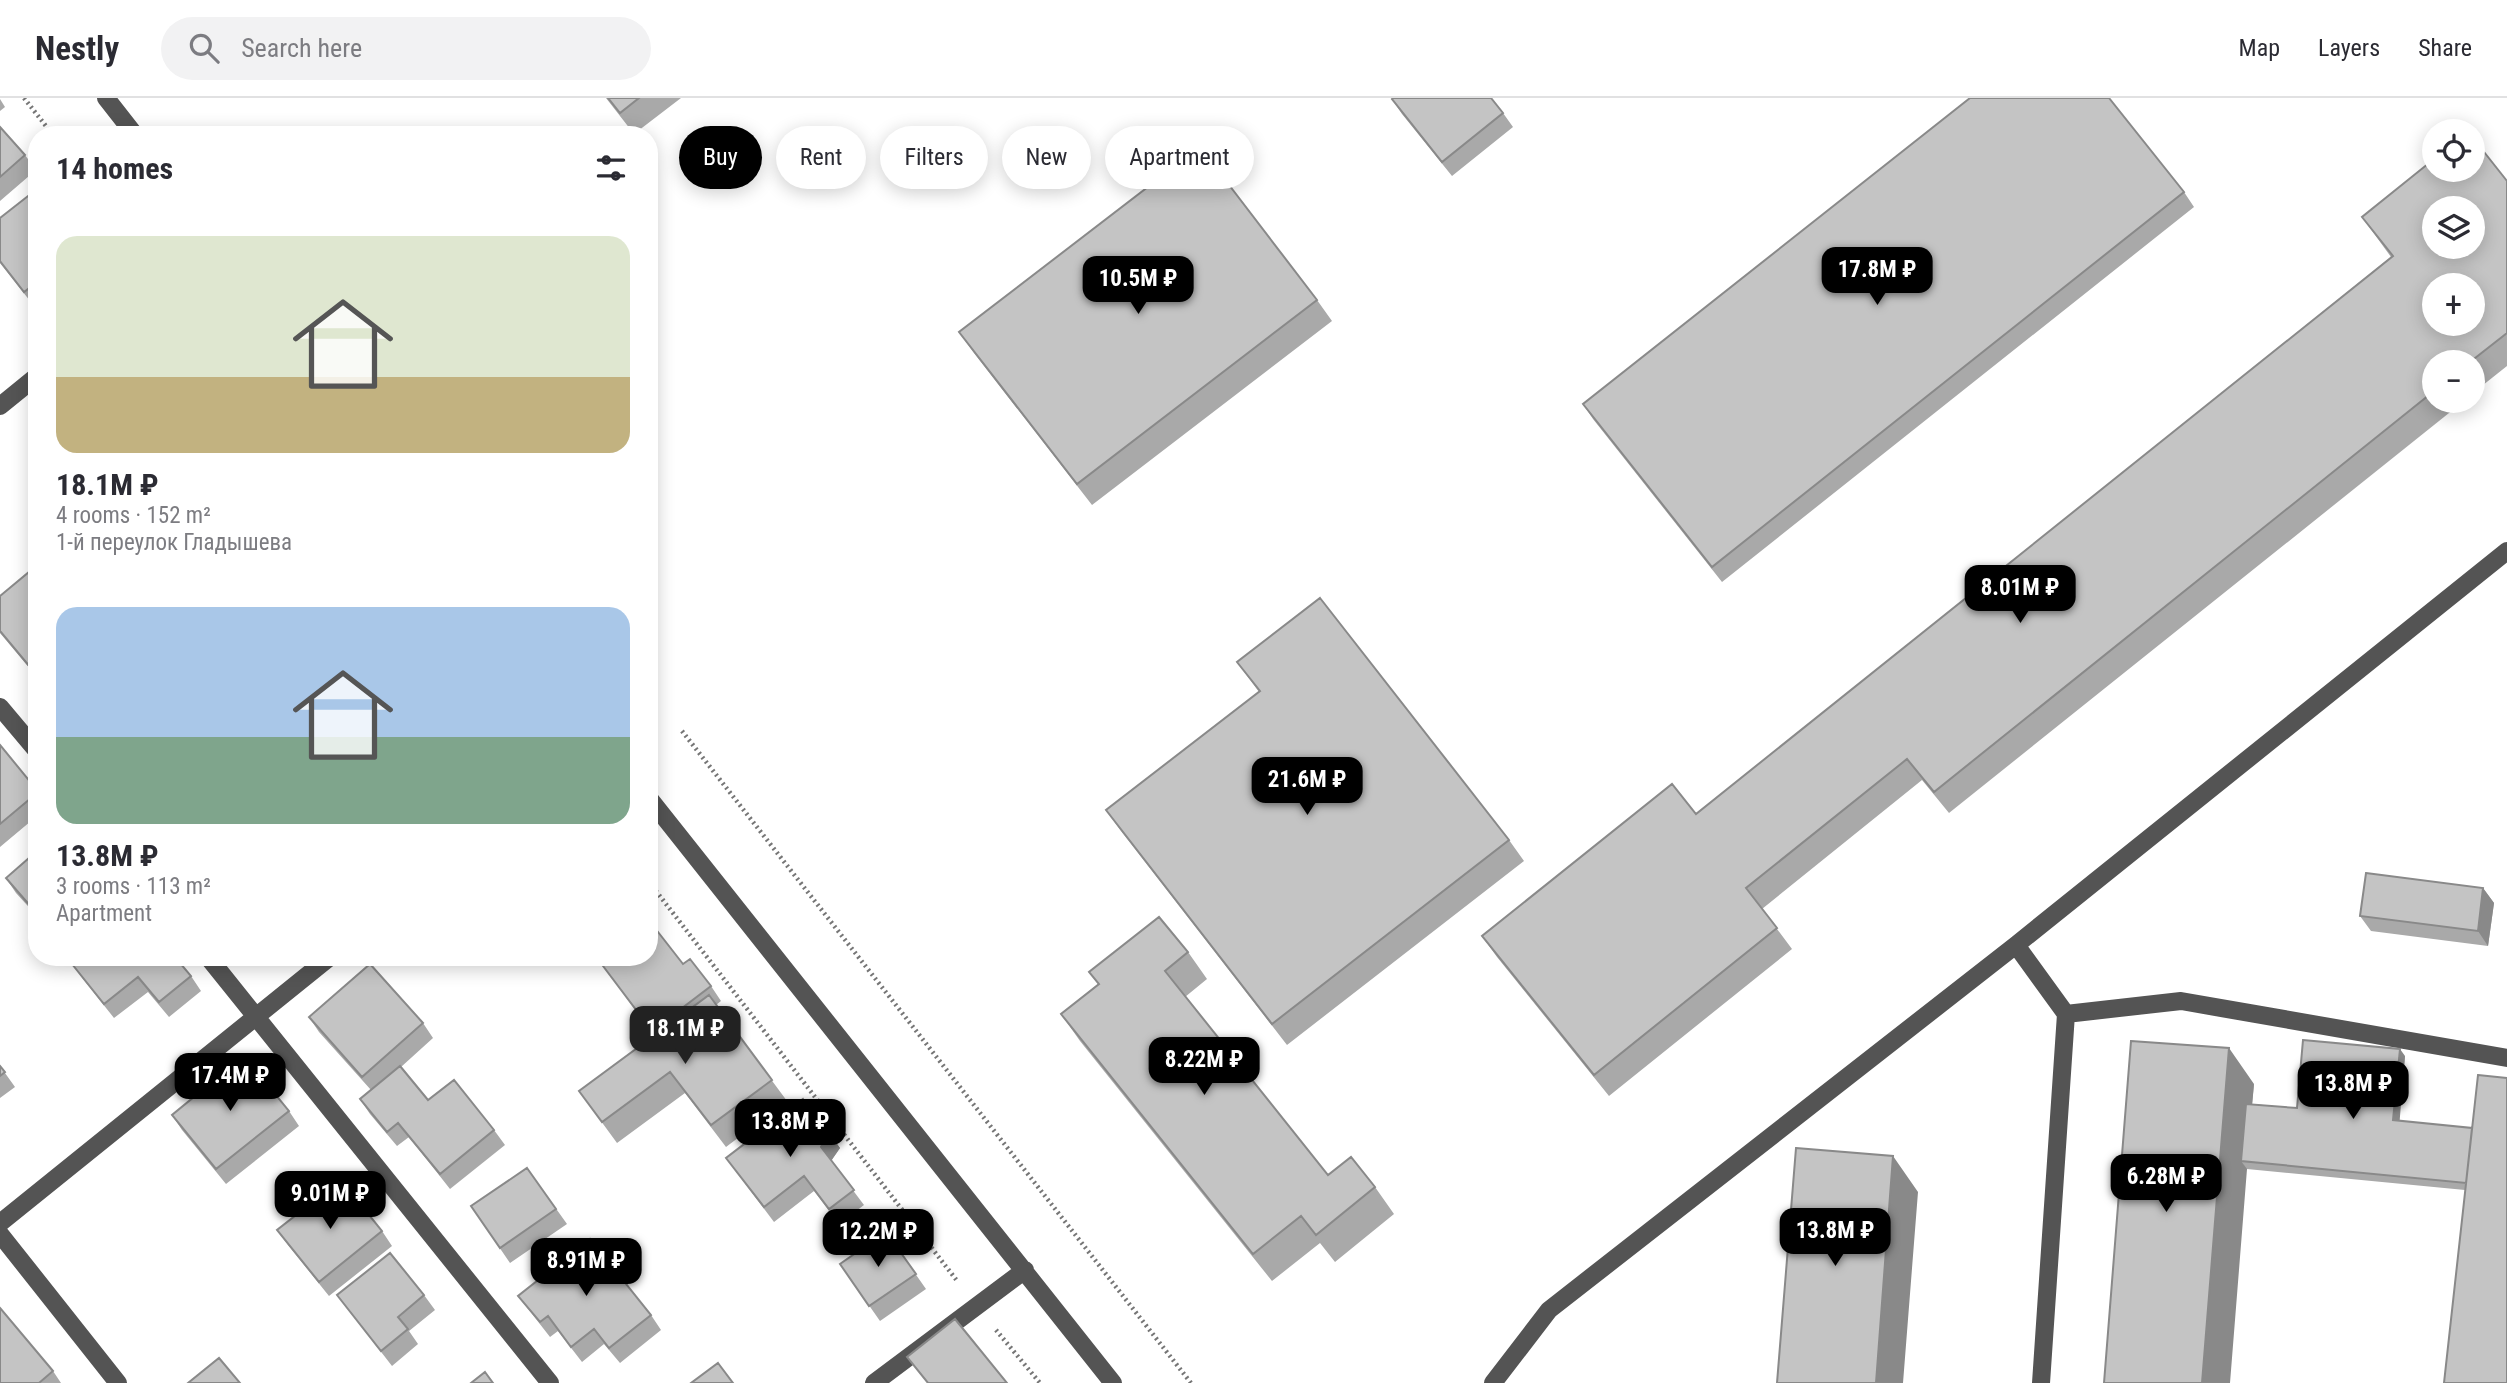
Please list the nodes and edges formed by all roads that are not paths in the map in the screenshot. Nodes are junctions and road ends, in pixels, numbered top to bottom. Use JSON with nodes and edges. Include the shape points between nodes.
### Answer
{"nodes":[{"id":1,"x":106,"y":98,"type":"edge"},
{"id":2,"x":128,"y":126,"type":"edge"},
{"id":3,"x":28,"y":383,"type":"edge"},
{"id":4,"x":0,"y":406,"type":"edge"},
{"id":5,"x":2507,"y":551,"type":"edge"},
{"id":6,"x":0,"y":707,"type":"edge"},
{"id":7,"x":28,"y":740,"type":"edge"},
{"id":8,"x":658,"y":809,"type":"edge"},
{"id":9,"x":2016,"y":945,"type":"junction"},
{"id":10,"x":215,"y":966,"type":"edge"},
{"id":11,"x":319,"y":966,"type":"edge"},
{"id":12,"x":2066,"y":1014,"type":"junction"},
{"id":13,"x":257,"y":1016,"type":"junction"},
{"id":14,"x":2507,"y":1058,"type":"edge"},
{"id":15,"x":0,"y":1223,"type":"edge"},
{"id":16,"x":0,"y":1234,"type":"edge"},
{"id":17,"x":1025,"y":1270,"type":"junction"},
{"id":18,"x":118,"y":1383,"type":"edge"},
{"id":19,"x":550,"y":1383,"type":"edge"},
{"id":20,"x":874,"y":1383,"type":"edge"},
{"id":21,"x":1113,"y":1383,"type":"edge"},
{"id":22,"x":1493,"y":1383,"type":"edge"},
{"id":23,"x":2041,"y":1383,"type":"edge"}],
"edges":[{"from":1,"to":2,"type":"street"},
{"from":3,"to":4,"type":"street"},
{"from":5,"to":9,"type":"street"},
{"from":6,"to":7,"type":"street"},
{"from":8,"to":17,"type":"street"},
{"from":9,"to":12,"type":"street"},
{"from":9,"to":22,"type":"street","via":[[1549,1310]]},
{"from":10,"to":13,"type":"street"},
{"from":11,"to":13,"type":"street"},
{"from":12,"to":14,"type":"street","via":[[2181,1001]]},
{"from":12,"to":23,"type":"street"},
{"from":13,"to":15,"type":"street"},
{"from":13,"to":19,"type":"street"},
{"from":16,"to":18,"type":"street"},
{"from":17,"to":20,"type":"street"},
{"from":17,"to":21,"type":"street"}]}
